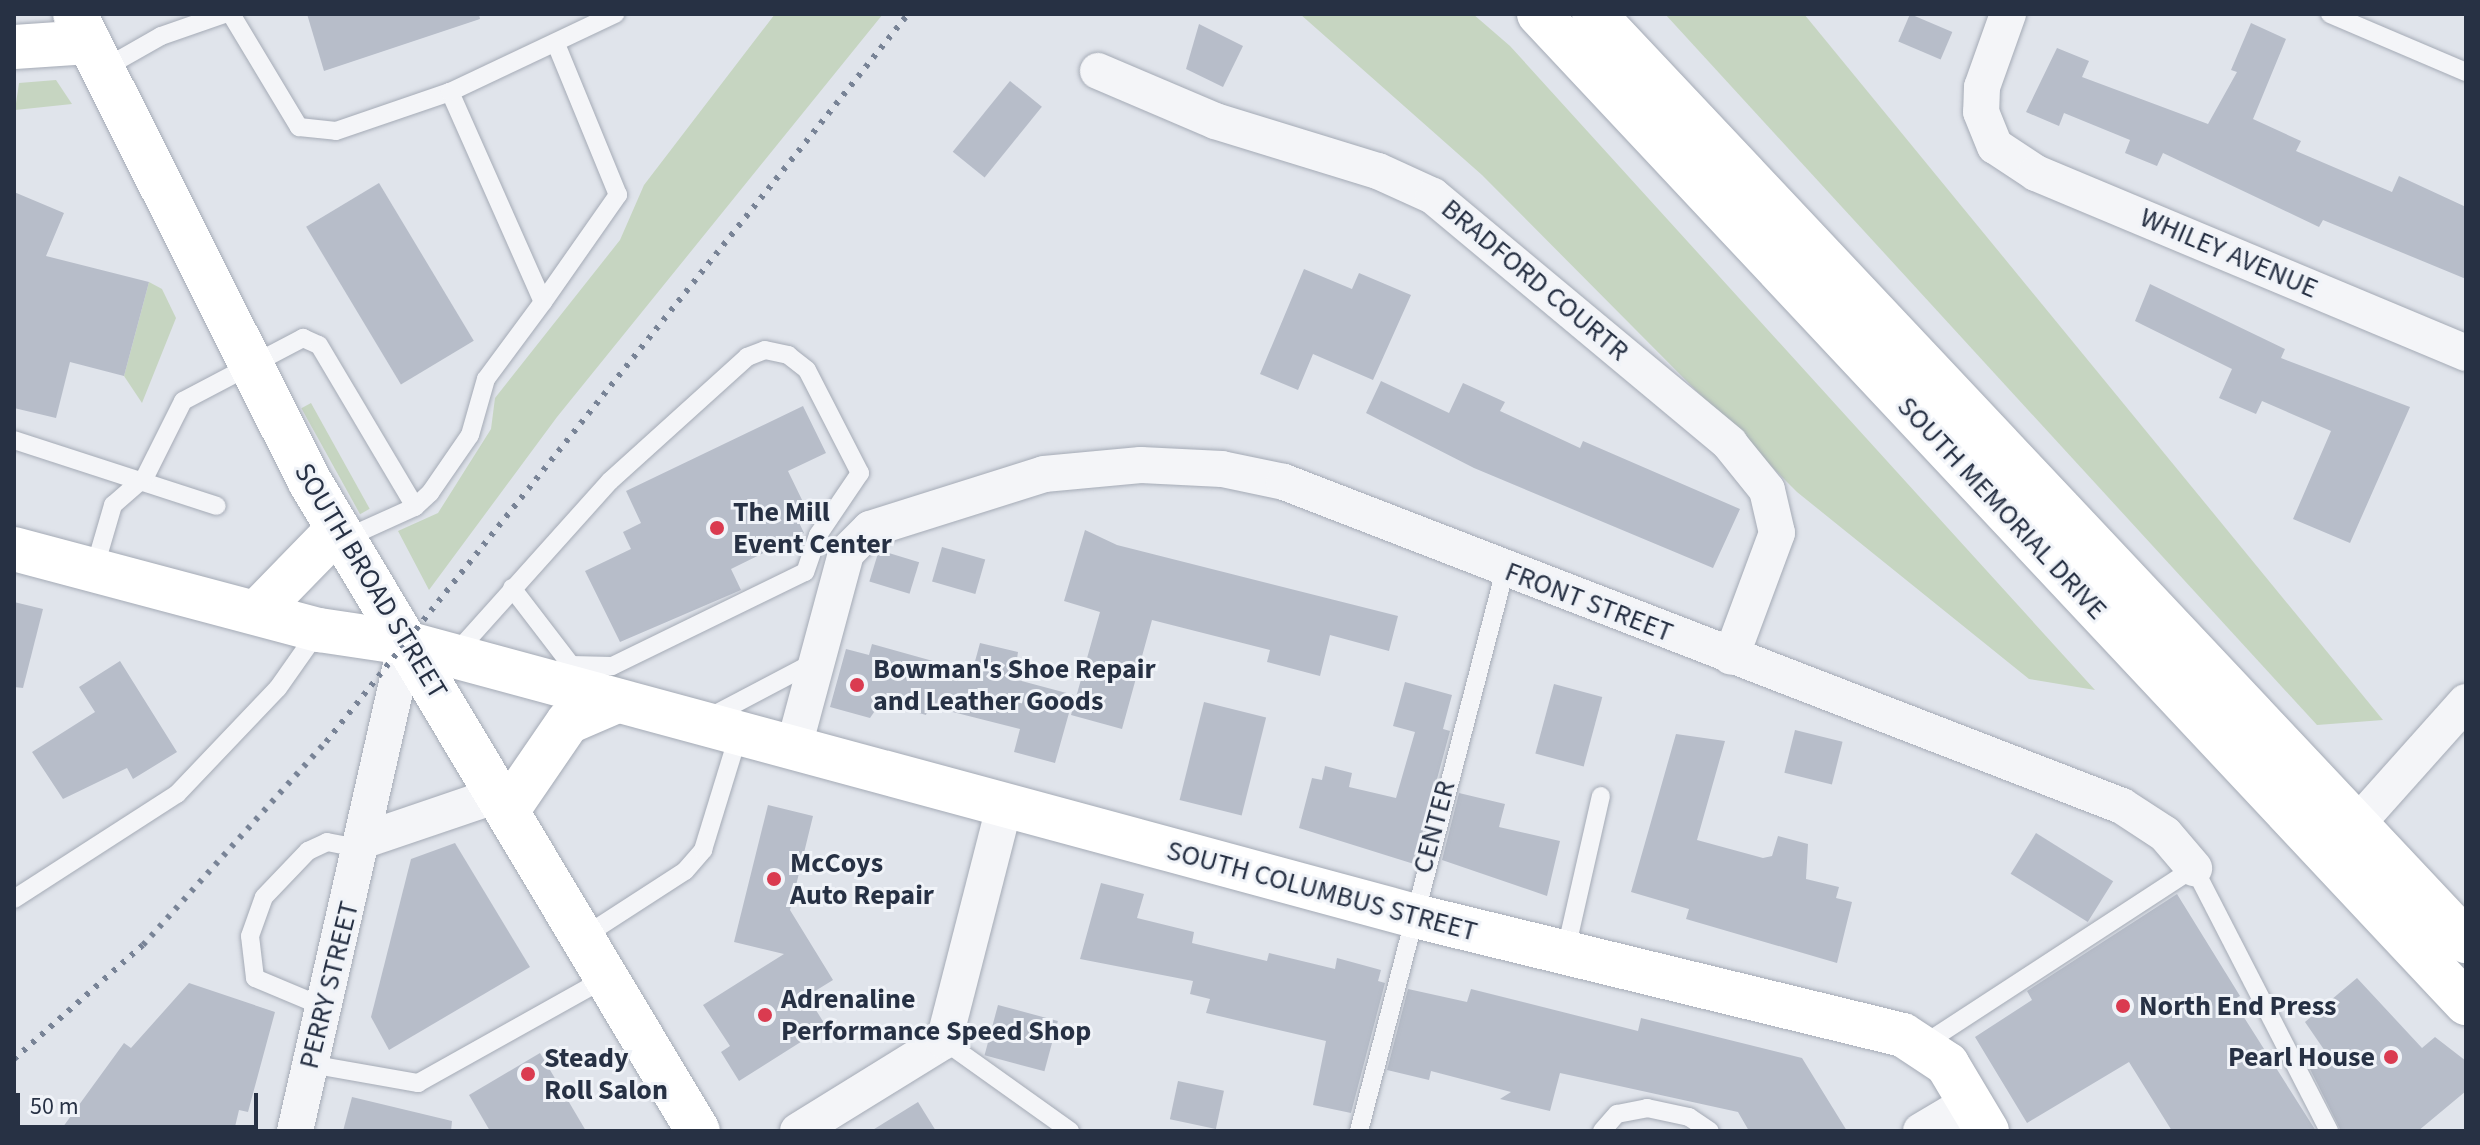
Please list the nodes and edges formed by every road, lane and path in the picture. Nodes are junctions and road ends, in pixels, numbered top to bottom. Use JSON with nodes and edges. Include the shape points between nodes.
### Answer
{"nodes":[{"id":1,"x":224,"y":14,"type":"edge"},
{"id":2,"x":231,"y":14,"type":"edge"},
{"id":3,"x":615,"y":14,"type":"edge"},
{"id":4,"x":1539,"y":14,"type":"edge"},
{"id":5,"x":1594,"y":14,"type":"edge"},
{"id":6,"x":2008,"y":14,"type":"edge"},
{"id":7,"x":2330,"y":14,"type":"edge"},
{"id":8,"x":89,"y":42,"type":"edge"},
{"id":9,"x":557,"y":46,"type":"junction"},
{"id":10,"x":14,"y":47,"type":"edge"},
{"id":11,"x":1098,"y":71,"type":"dead end"},
{"id":12,"x":2466,"y":72,"type":"edge"},
{"id":13,"x":450,"y":92,"type":"junction"},
{"id":14,"x":543,"y":302,"type":"junction"},
{"id":15,"x":2466,"y":353,"type":"edge"},
{"id":16,"x":249,"y":365,"type":"junction"},
{"id":17,"x":14,"y":440,"type":"edge"},
{"id":18,"x":145,"y":477,"type":"junction"},
{"id":19,"x":217,"y":506,"type":"dead end"},
{"id":20,"x":415,"y":507,"type":"junction"},
{"id":21,"x":341,"y":534,"type":"junction"},
{"id":22,"x":14,"y":549,"type":"edge"},
{"id":23,"x":94,"y":570,"type":"junction"},
{"id":24,"x":1505,"y":570,"type":"junction"},
{"id":25,"x":512,"y":588,"type":"junction"},
{"id":26,"x":257,"y":612,"type":"junction"},
{"id":27,"x":319,"y":630,"type":"junction"},
{"id":28,"x":406,"y":643,"type":"junction"},
{"id":29,"x":1731,"y":657,"type":"junction"},
{"id":30,"x":451,"y":658,"type":"junction"},
{"id":31,"x":819,"y":659,"type":"junction"},
{"id":32,"x":568,"y":676,"type":"junction"},
{"id":33,"x":617,"y":701,"type":"junction"},
{"id":34,"x":2466,"y":702,"type":"edge"},
{"id":35,"x":697,"y":724,"type":"junction"},
{"id":36,"x":738,"y":736,"type":"junction"},
{"id":37,"x":793,"y":750,"type":"junction"},
{"id":38,"x":1601,"y":796,"type":"dead end"},
{"id":39,"x":502,"y":803,"type":"junction"},
{"id":40,"x":1004,"y":807,"type":"junction"},
{"id":41,"x":2356,"y":825,"type":"junction"},
{"id":42,"x":363,"y":844,"type":"junction"},
{"id":43,"x":2194,"y":868,"type":"junction"},
{"id":44,"x":14,"y":899,"type":"edge"},
{"id":45,"x":1411,"y":915,"type":"junction"},
{"id":46,"x":582,"y":937,"type":"junction"},
{"id":47,"x":2466,"y":941,"type":"edge"},
{"id":48,"x":1565,"y":954,"type":"junction"},
{"id":49,"x":606,"y":978,"type":"junction"},
{"id":50,"x":2466,"y":1003,"type":"edge"},
{"id":51,"x":324,"y":1007,"type":"junction"},
{"id":52,"x":944,"y":1041,"type":"junction"},
{"id":53,"x":1924,"y":1044,"type":"junction"},
{"id":54,"x":310,"y":1064,"type":"junction"},
{"id":55,"x":1978,"y":1116,"type":"edge"},
{"id":56,"x":295,"y":1131,"type":"edge"},
{"id":57,"x":698,"y":1131,"type":"edge"},
{"id":58,"x":798,"y":1131,"type":"edge"},
{"id":59,"x":1070,"y":1131,"type":"edge"},
{"id":60,"x":1359,"y":1131,"type":"edge"},
{"id":61,"x":1602,"y":1131,"type":"edge"},
{"id":62,"x":1710,"y":1131,"type":"edge"},
{"id":63,"x":1921,"y":1131,"type":"edge"},
{"id":64,"x":2329,"y":1131,"type":"edge"}],
"edges":[{"from":1,"to":8,"type":"lane","via":[[161,36]]},
{"from":2,"to":13,"type":"lane","via":[[299,127],[336,131]]},
{"from":3,"to":9,"type":"lane"},
{"from":4,"to":50,"type":"main road","name":"SOUTH MEMORIAL DRIVE"},
{"from":5,"to":41,"type":"main road","name":"SOUTH MEMORIAL DRIVE"},
{"from":6,"to":15,"type":"street","name":"WHILEY AVENUE","via":[[1982,87],[1981,112],[1995,146],[2036,173]]},
{"from":7,"to":12,"type":"lane"},
{"from":8,"to":10,"type":"main road"},
{"from":8,"to":16,"type":"main road","name":"SOUTH BROAD STREET"},
{"from":9,"to":13,"type":"lane"},
{"from":9,"to":14,"type":"lane","via":[[618,195]]},
{"from":11,"to":29,"type":"street","name":"BRADFORD COURTR","via":[[1215,121],[1378,171],[1433,196],[1729,443],[1767,490],[1777,533]]},
{"from":13,"to":14,"type":"lane"},
{"from":14,"to":20,"type":"lane","via":[[486,379],[470,435]]},
{"from":16,"to":18,"type":"lane","via":[[183,401]]},
{"from":16,"to":20,"type":"lane","via":[[313,339]]},
{"from":16,"to":21,"type":"main road","name":"SOUTH BROAD STREET"},
{"from":17,"to":18,"type":"lane"},
{"from":18,"to":19,"type":"lane"},
{"from":18,"to":23,"type":"lane","via":[[113,505]]},
{"from":20,"to":21,"type":"lane"},
{"from":21,"to":26,"type":"main road"},
{"from":21,"to":28,"type":"main road","name":"SOUTH BROAD STREET"},
{"from":22,"to":23,"type":"main road","name":"SOUTH COLUMBUS STREET"},
{"from":23,"to":26,"type":"main road","name":"SOUTH COLUMBUS STREET"},
{"from":24,"to":29,"type":"street","name":"FRONT STREET"},
{"from":24,"to":31,"type":"street","name":"FRONT STREET","via":[[1284,482],[1222,469],[1141,465],[1044,474],[856,539]]},
{"from":24,"to":45,"type":"lane","name":"CENTER"},
{"from":25,"to":30,"type":"lane"},
{"from":25,"to":32,"type":"lane"},
{"from":25,"to":32,"type":"lane","via":[[610,481],[747,357],[765,350],[788,355],[807,370],[860,473],[818,535],[805,572],[612,666]]},
{"from":26,"to":27,"type":"main road","name":"SOUTH COLUMBUS STREET"},
{"from":27,"to":28,"type":"main road","name":"SOUTH COLUMBUS STREET"},
{"from":27,"to":44,"type":"lane","via":[[278,688],[177,794]]},
{"from":28,"to":30,"type":"main road","name":"SOUTH COLUMBUS STREET"},
{"from":28,"to":39,"type":"main road","name":"SOUTH BROAD STREET"},
{"from":28,"to":42,"type":"street","name":"PERRY STREET"},
{"from":29,"to":43,"type":"street","name":"FRONT STREET","via":[[2122,806],[2165,834]]},
{"from":30,"to":32,"type":"main road","name":"SOUTH COLUMBUS STREET"},
{"from":31,"to":35,"type":"lane"},
{"from":31,"to":37,"type":"street","name":"FRONT STREET"},
{"from":32,"to":33,"type":"main road","name":"SOUTH COLUMBUS STREET"},
{"from":33,"to":35,"type":"main road","name":"SOUTH COLUMBUS STREET"},
{"from":33,"to":39,"type":"main road","via":[[557,732]]},
{"from":34,"to":41,"type":"street"},
{"from":35,"to":36,"type":"main road","name":"SOUTH COLUMBUS STREET"},
{"from":36,"to":37,"type":"main road","name":"SOUTH COLUMBUS STREET"},
{"from":36,"to":46,"type":"lane","via":[[703,850],[685,871]]},
{"from":37,"to":40,"type":"main road","name":"SOUTH COLUMBUS STREET"},
{"from":38,"to":48,"type":"lane"},
{"from":39,"to":42,"type":"street"},
{"from":39,"to":46,"type":"main road","name":"SOUTH BROAD STREET"},
{"from":40,"to":45,"type":"main road","name":"SOUTH COLUMBUS STREET"},
{"from":40,"to":52,"type":"street"},
{"from":41,"to":47,"type":"main road","name":"SOUTH MEMORIAL DRIVE"},
{"from":42,"to":51,"type":"street","name":"PERRY STREET"},
{"from":42,"to":51,"type":"lane","via":[[327,842],[308,851],[264,897],[250,936],[255,978]]},
{"from":43,"to":53,"type":"lane"},
{"from":43,"to":64,"type":"lane"},
{"from":45,"to":48,"type":"main road","name":"SOUTH COLUMBUS STREET"},
{"from":45,"to":60,"type":"lane","name":"CENTER"},
{"from":46,"to":49,"type":"main road","name":"SOUTH BROAD STREET"},
{"from":48,"to":53,"type":"main road","name":"SOUTH COLUMBUS STREET"},
{"from":49,"to":54,"type":"lane","via":[[418,1083]]},
{"from":49,"to":57,"type":"main road","name":"SOUTH BROAD STREET"},
{"from":51,"to":54,"type":"street","name":"PERRY STREET"},
{"from":52,"to":58,"type":"street"},
{"from":52,"to":59,"type":"lane"},
{"from":53,"to":55,"type":"main road","via":[[1947,1064]]},
{"from":54,"to":56,"type":"street","name":"PERRY STREET"},
{"from":55,"to":63,"type":"street"},
{"from":61,"to":62,"type":"lane","via":[[1617,1114],[1647,1108],[1689,1117]]}]}
